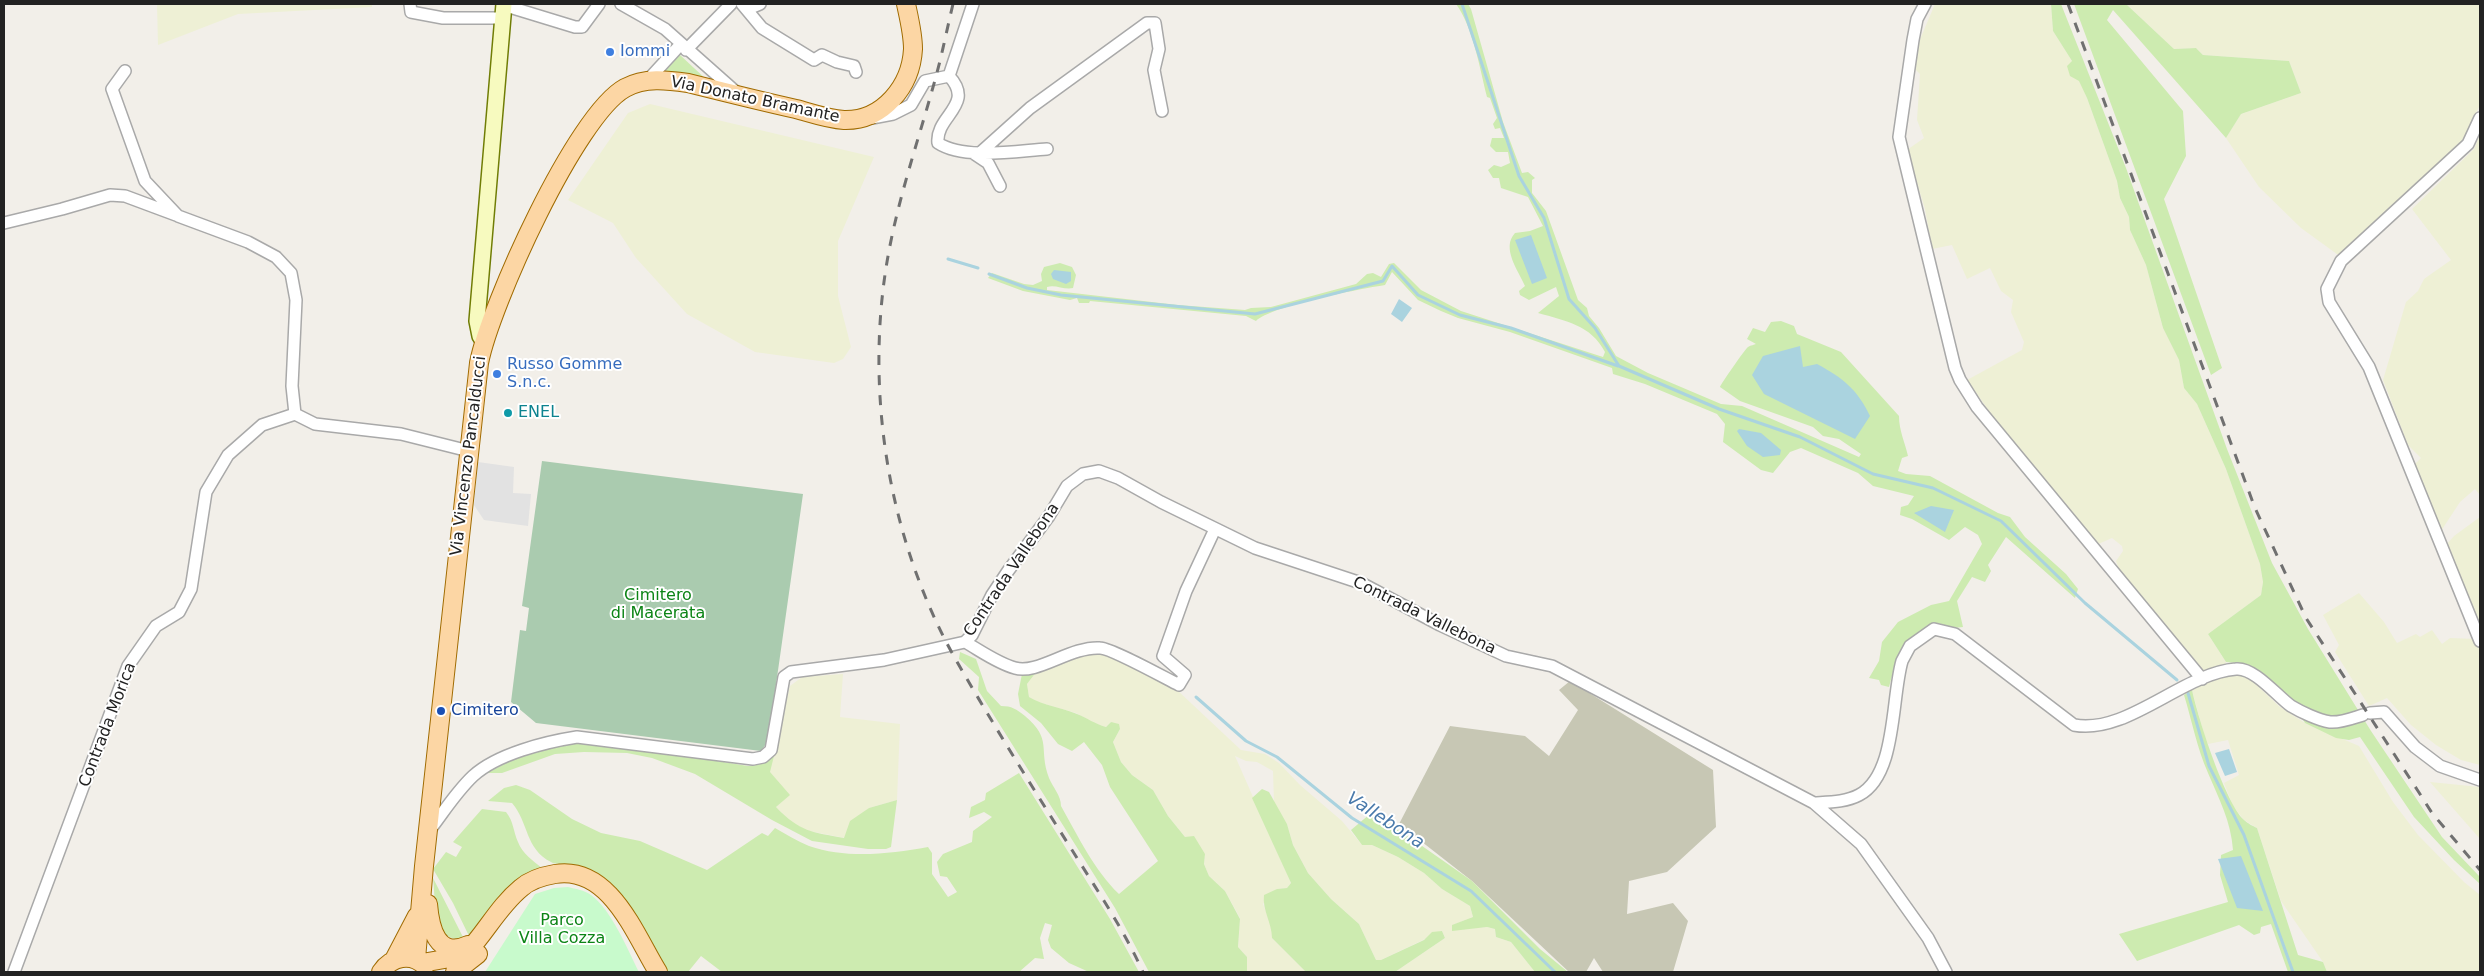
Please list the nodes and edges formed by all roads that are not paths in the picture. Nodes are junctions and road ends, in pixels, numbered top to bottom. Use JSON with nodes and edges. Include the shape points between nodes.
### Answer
{"nodes":[{"id":1,"x":410,"y":4,"type":"edge"},
{"id":2,"x":599,"y":4,"type":"edge"},
{"id":3,"x":621,"y":4,"type":"edge"},
{"id":4,"x":731,"y":4,"type":"edge"},
{"id":5,"x":760,"y":4,"type":"edge"},
{"id":6,"x":906,"y":4,"type":"edge"},
{"id":7,"x":973,"y":4,"type":"edge"},
{"id":8,"x":1925,"y":4,"type":"edge"},
{"id":9,"x":745,"y":6,"type":"edge"},
{"id":10,"x":503,"y":9,"type":"edge"},
{"id":11,"x":684,"y":47,"type":"junction"},
{"id":12,"x":125,"y":72,"type":"dead end"},
{"id":13,"x":856,"y":72,"type":"dead end"},
{"id":14,"x":949,"y":76,"type":"junction"},
{"id":15,"x":646,"y":81,"type":"junction"},
{"id":16,"x":741,"y":96,"type":"junction"},
{"id":17,"x":1162,"y":112,"type":"dead end"},
{"id":18,"x":858,"y":118,"type":"junction"},
{"id":19,"x":2480,"y":118,"type":"edge"},
{"id":20,"x":1047,"y":150,"type":"dead end"},
{"id":21,"x":977,"y":153,"type":"junction"},
{"id":22,"x":1000,"y":186,"type":"dead end"},
{"id":23,"x":178,"y":216,"type":"junction"},
{"id":24,"x":4,"y":223,"type":"edge"},
{"id":25,"x":484,"y":342,"type":"junction"},
{"id":26,"x":295,"y":414,"type":"junction"},
{"id":27,"x":469,"y":451,"type":"junction"},
{"id":28,"x":1215,"y":529,"type":"junction"},
{"id":29,"x":2480,"y":641,"type":"edge"},
{"id":30,"x":965,"y":642,"type":"junction"},
{"id":31,"x":2202,"y":679,"type":"junction"},
{"id":32,"x":2480,"y":780,"type":"edge"},
{"id":33,"x":1814,"y":803,"type":"junction"},
{"id":34,"x":428,"y":832,"type":"junction"},
{"id":35,"x":424,"y":866,"type":"junction"},
{"id":36,"x":601,"y":890,"type":"junction"},
{"id":37,"x":420,"y":910,"type":"junction"},
{"id":38,"x":478,"y":948,"type":"junction"},
{"id":39,"x":423,"y":965,"type":"edge"},
{"id":40,"x":388,"y":966,"type":"edge"},
{"id":41,"x":14,"y":972,"type":"edge"},
{"id":42,"x":455,"y":972,"type":"edge"},
{"id":43,"x":466,"y":972,"type":"edge"},
{"id":44,"x":650,"y":972,"type":"edge"},
{"id":45,"x":658,"y":972,"type":"edge"},
{"id":46,"x":1946,"y":972,"type":"edge"}],
"edges":[{"from":1,"to":10,"type":"street","via":[[411,12],[443,18]]},
{"from":2,"to":10,"type":"street","via":[[582,27]]},
{"from":3,"to":11,"type":"street","via":[[665,29]]},
{"from":4,"to":11,"type":"street"},
{"from":5,"to":9,"type":"street"},
{"from":6,"to":18,"type":"main road","name":"Via Donato Bramante","via":[[913,48],[906,80],[884,108]]},
{"from":7,"to":14,"type":"street"},
{"from":8,"to":31,"type":"street","via":[[1917,18],[1912,40],[1899,137],[1955,368],[1977,407]]},
{"from":9,"to":13,"type":"street","via":[[762,28],[814,60],[822,55],[854,66]]},
{"from":10,"to":25,"type":"main road","name":"Via Vincenzo Pancalducci","via":[[478,321]]},
{"from":11,"to":15,"type":"street"},
{"from":11,"to":16,"type":"street"},
{"from":12,"to":23,"type":"street","via":[[112,89],[145,181]]},
{"from":14,"to":18,"type":"street","via":[[925,81],[911,105],[901,110],[876,118]]},
{"from":14,"to":21,"type":"street","via":[[959,93],[957,104],[937,134],[938,143],[945,148]]},
{"from":15,"to":16,"type":"main road","name":"Via Donato Bramante","via":[[681,82]]},
{"from":15,"to":25,"type":"main road","name":"Via Donato Bramante","via":[[625,88],[607,102],[580,140],[518,255]]},
{"from":16,"to":18,"type":"main road","name":"Via Donato Bramante","via":[[821,116],[844,120]]},
{"from":17,"to":21,"type":"street","via":[[1154,70],[1159,49],[1155,23],[1147,23],[1030,108]]},
{"from":19,"to":29,"type":"street","via":[[2468,144],[2341,261],[2326,289],[2330,302],[2369,367]]},
{"from":20,"to":21,"type":"street"},
{"from":21,"to":22,"type":"street","via":[[988,164]]},
{"from":23,"to":24,"type":"street","via":[[125,196],[110,195]]},
{"from":23,"to":26,"type":"street","via":[[248,242],[276,258],[291,273],[296,300],[292,386]]},
{"from":25,"to":27,"type":"main road","name":"Via Vincenzo Pancalducci"},
{"from":26,"to":27,"type":"street","via":[[315,424],[401,434]]},
{"from":26,"to":41,"type":"street","name":"Contrada Morica","via":[[262,425],[228,455],[206,492],[191,589],[179,612],[156,626],[128,666]]},
{"from":27,"to":34,"type":"main road","name":"Via Vincenzo Pancalducci"},
{"from":28,"to":30,"type":"street","name":"Contrada Vallebona","via":[[1113,475],[1099,471],[1083,474],[1067,486],[992,595],[972,635]]},
{"from":28,"to":30,"type":"street","via":[[1186,591],[1163,656],[1185,675],[1179,685],[1102,647],[1062,655],[1042,666],[1017,669]]},
{"from":28,"to":33,"type":"street","name":"Contrada Vallebona","via":[[1255,548],[1361,583],[1506,656],[1552,666]]},
{"from":30,"to":34,"type":"street","name":"Contrada Vallebona","via":[[884,660],[791,672],[784,677],[770,750],[763,757],[753,759],[578,737],[541,744],[486,766],[463,788]]},
{"from":31,"to":32,"type":"street","via":[[2236,669],[2247,670],[2293,707],[2332,722],[2384,712],[2415,747],[2440,766]]},
{"from":31,"to":33,"type":"street","via":[[2107,724],[2087,728],[2074,725],[1955,634],[1934,629],[1910,646],[1902,661],[1885,763],[1875,782],[1859,795],[1836,802]]},
{"from":33,"to":46,"type":"street","name":"Contrada Vallebona","via":[[1861,844],[1928,938]]},
{"from":34,"to":35,"type":"main road","name":"Via Vincenzo Pancalducci"},
{"from":35,"to":37,"type":"main road","name":"Via Vincenzo Pancalducci"},
{"from":35,"to":38,"type":"main road","via":[[431,928],[436,938],[455,949]]},
{"from":36,"to":38,"type":"main road","via":[[588,879],[568,874],[551,875],[533,884]]},
{"from":36,"to":44,"type":"main road"},
{"from":36,"to":45,"type":"main road","via":[[616,902]]},
{"from":37,"to":39,"type":"main road","name":"Via Vincenzo Pancalducci"},
{"from":37,"to":40,"type":"main road","name":"Via Vincenzo Pancalducci"},
{"from":38,"to":39,"type":"main road"},
{"from":38,"to":42,"type":"main road"},
{"from":38,"to":43,"type":"main road"},
{"from":39,"to":40,"type":"main road","name":"Via Vincenzo Pancalducci","via":[[401,958]]}]}
